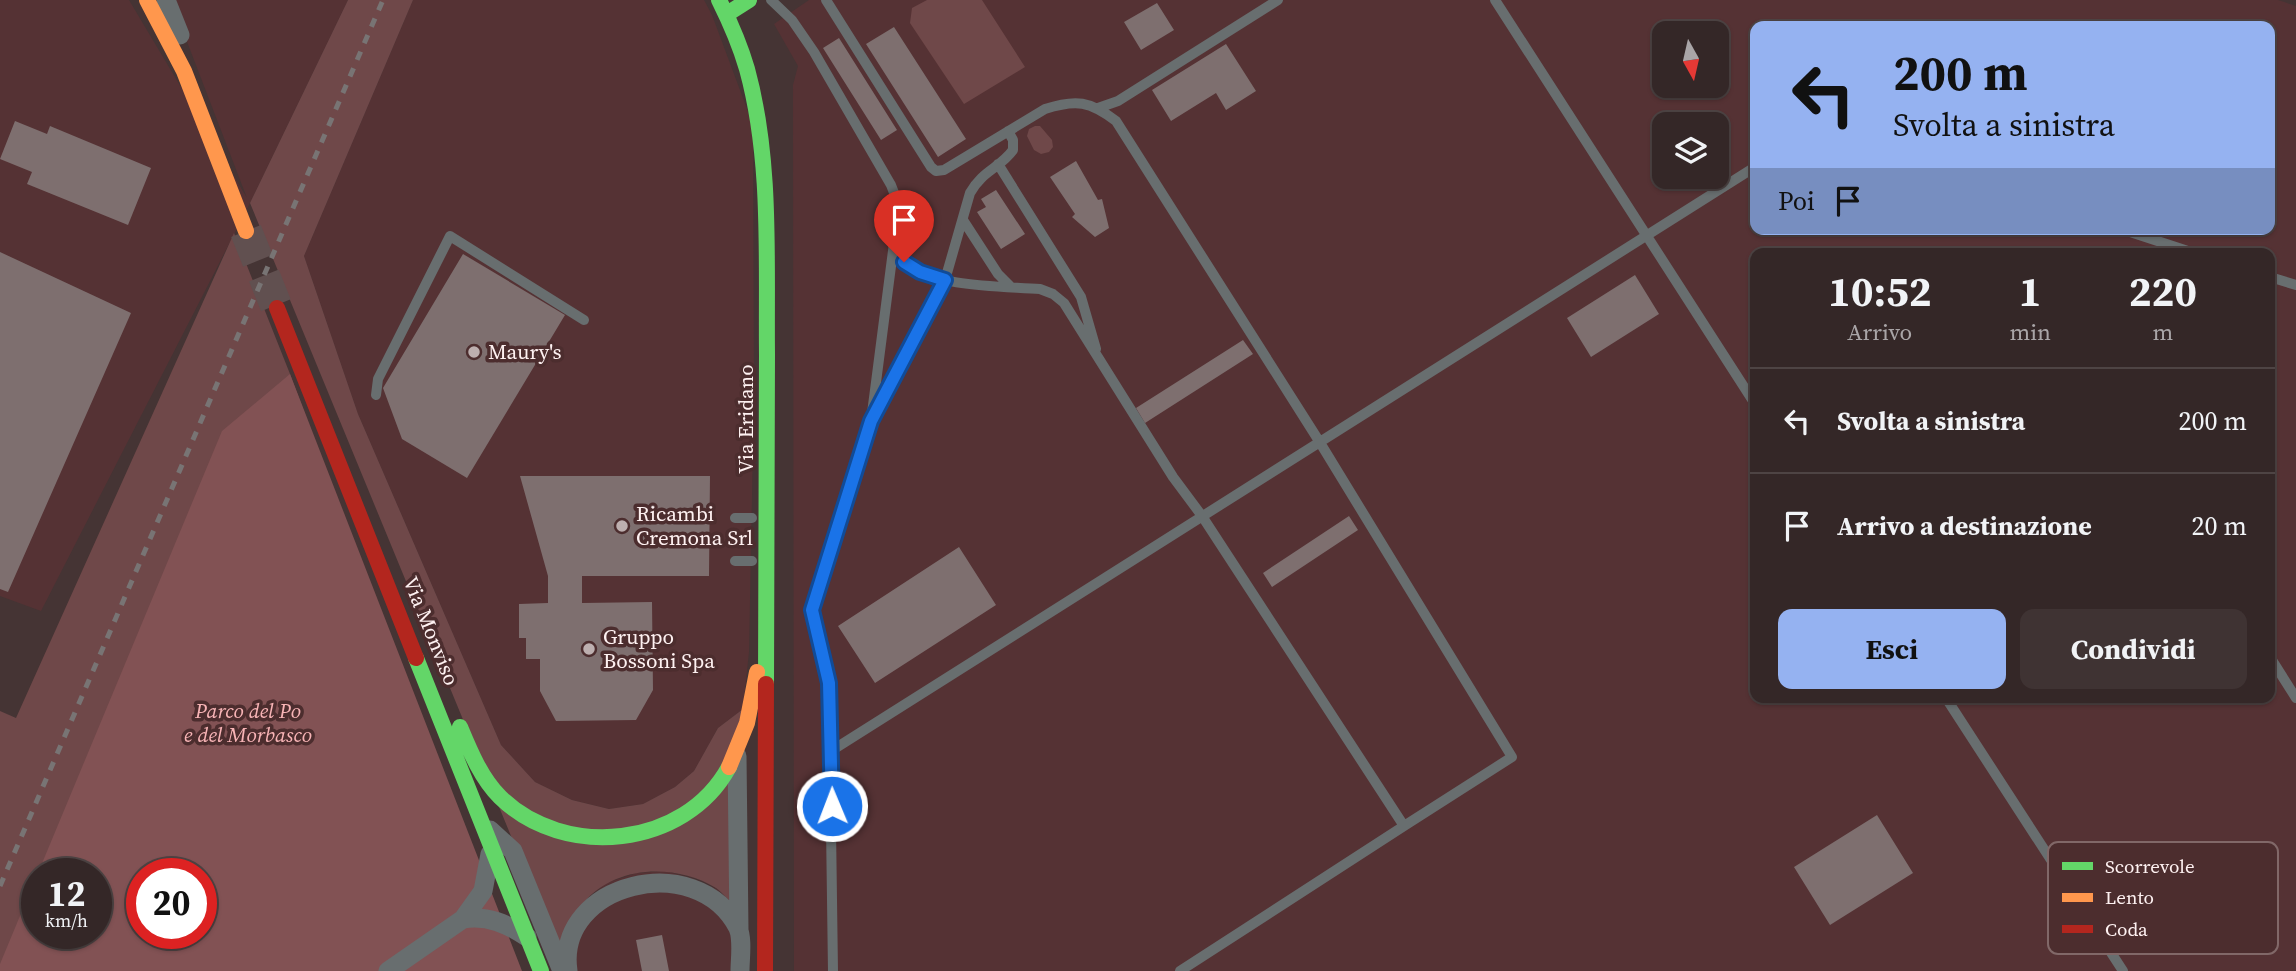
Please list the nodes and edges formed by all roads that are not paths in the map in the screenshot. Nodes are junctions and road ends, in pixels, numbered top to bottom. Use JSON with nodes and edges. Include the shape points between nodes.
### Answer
{"nodes":[{"id":1,"x":131,"y":0,"type":"edge"},
{"id":2,"x":147,"y":0,"type":"edge"},
{"id":3,"x":166,"y":0,"type":"edge"},
{"id":4,"x":749,"y":0,"type":"edge"},
{"id":5,"x":771,"y":0,"type":"edge"},
{"id":6,"x":827,"y":0,"type":"edge"},
{"id":7,"x":1278,"y":0,"type":"edge"},
{"id":8,"x":1495,"y":0,"type":"edge"},
{"id":9,"x":723,"y":7,"type":"edge"},
{"id":10,"x":184,"y":71,"type":"junction"},
{"id":11,"x":1098,"y":107,"type":"junction"},
{"id":12,"x":205,"y":121,"type":"junction"},
{"id":13,"x":1008,"y":131,"type":"junction"},
{"id":14,"x":998,"y":164,"type":"junction"},
{"id":15,"x":1750,"y":170,"type":"edge"},
{"id":16,"x":962,"y":220,"type":"junction"},
{"id":17,"x":246,"y":231,"type":"tunnel mouth"},
{"id":18,"x":2139,"y":235,"type":"edge"},
{"id":19,"x":1647,"y":236,"type":"junction"},
{"id":20,"x":894,"y":246,"type":"junction"},
{"id":21,"x":2179,"y":248,"type":"edge"},
{"id":22,"x":2275,"y":279,"type":"edge"},
{"id":23,"x":945,"y":280,"type":"junction"},
{"id":24,"x":2296,"y":285,"type":"edge"},
{"id":25,"x":1011,"y":287,"type":"junction"},
{"id":26,"x":277,"y":308,"type":"tunnel mouth"},
{"id":27,"x":584,"y":320,"type":"dead end"},
{"id":28,"x":1100,"y":363,"type":"junction"},
{"id":29,"x":767,"y":393,"type":"junction"},
{"id":30,"x":376,"y":394,"type":"dead end"},
{"id":31,"x":1750,"y":396,"type":"edge"},
{"id":32,"x":756,"y":417,"type":"dead end"},
{"id":33,"x":871,"y":421,"type":"junction"},
{"id":34,"x":1320,"y":441,"type":"junction"},
{"id":35,"x":1202,"y":516,"type":"junction"},
{"id":36,"x":735,"y":518,"type":"dead end"},
{"id":37,"x":752,"y":518,"type":"dead end"},
{"id":38,"x":735,"y":561,"type":"dead end"},
{"id":39,"x":752,"y":561,"type":"dead end"},
{"id":40,"x":383,"y":572,"type":"junction"},
{"id":41,"x":766,"y":612,"type":"junction"},
{"id":42,"x":2275,"y":664,"type":"edge"},
{"id":43,"x":2294,"y":691,"type":"edge"},
{"id":44,"x":1950,"y":703,"type":"edge"},
{"id":45,"x":831,"y":751,"type":"junction"},
{"id":46,"x":737,"y":752,"type":"junction"},
{"id":47,"x":482,"y":822,"type":"junction"},
{"id":48,"x":1404,"y":826,"type":"junction"},
{"id":49,"x":491,"y":845,"type":"junction"},
{"id":50,"x":2048,"y":855,"type":"edge"},
{"id":51,"x":463,"y":919,"type":"junction"},
{"id":52,"x":739,"y":930,"type":"junction"},
{"id":53,"x":528,"y":938,"type":"junction"},
{"id":54,"x":2112,"y":954,"type":"edge"},
{"id":55,"x":388,"y":971,"type":"edge"},
{"id":56,"x":541,"y":971,"type":"edge"},
{"id":57,"x":562,"y":971,"type":"edge"},
{"id":58,"x":568,"y":971,"type":"edge"},
{"id":59,"x":740,"y":971,"type":"edge"},
{"id":60,"x":765,"y":971,"type":"edge"},
{"id":61,"x":833,"y":971,"type":"edge"},
{"id":62,"x":1180,"y":971,"type":"edge"},
{"id":63,"x":2123,"y":971,"type":"edge"}],
"edges":[{"from":1,"to":10,"type":"main road"},
{"from":2,"to":10,"type":"main road"},
{"from":3,"to":12,"type":"street","via":[[194,71]]},
{"from":4,"to":9,"type":"main road"},
{"from":5,"to":20,"type":"lane","via":[[814,52],[891,184],[898,212]]},
{"from":6,"to":13,"type":"lane","via":[[936,171]]},
{"from":7,"to":11,"type":"lane","via":[[1118,101]]},
{"from":8,"to":19,"type":"lane"},
{"from":9,"to":29,"type":"main road","name":"Via Eridano","via":[[740,44],[760,126]]},
{"from":10,"to":12,"type":"main road"},
{"from":11,"to":13,"type":"lane","via":[[1063,103]]},
{"from":11,"to":34,"type":"lane","via":[[1116,121]]},
{"from":12,"to":17,"type":"main road"},
{"from":13,"to":14,"type":"lane","via":[[1013,150]]},
{"from":14,"to":16,"type":"lane","via":[[977,180]]},
{"from":14,"to":28,"type":"lane","via":[[1081,297]]},
{"from":15,"to":19,"type":"lane"},
{"from":16,"to":23,"type":"lane"},
{"from":16,"to":25,"type":"lane"},
{"from":18,"to":21,"type":"lane"},
{"from":19,"to":31,"type":"lane"},
{"from":19,"to":34,"type":"lane"},
{"from":20,"to":23,"type":"lane","via":[[904,262]]},
{"from":20,"to":33,"type":"lane"},
{"from":22,"to":24,"type":"lane"},
{"from":23,"to":25,"type":"lane"},
{"from":23,"to":33,"type":"lane"},
{"from":25,"to":28,"type":"lane","via":[[1040,289],[1064,303]]},
{"from":26,"to":40,"type":"main road","name":"Via Monviso"},
{"from":27,"to":30,"type":"lane","via":[[450,236],[378,379]]},
{"from":28,"to":35,"type":"lane"},
{"from":29,"to":32,"type":"lane"},
{"from":29,"to":41,"type":"main road","name":"Via Eridano"},
{"from":33,"to":45,"type":"lane","via":[[812,610],[829,683]]},
{"from":34,"to":35,"type":"lane"},
{"from":34,"to":48,"type":"lane","via":[[1513,757]]},
{"from":35,"to":45,"type":"lane"},
{"from":35,"to":48,"type":"lane"},
{"from":36,"to":37,"type":"lane"},
{"from":38,"to":39,"type":"lane"},
{"from":40,"to":46,"type":"main road","via":[[424,639],[486,780],[502,799],[554,832],[616,837],[669,823],[705,799]]},
{"from":40,"to":47,"type":"main road","name":"Via Monviso"},
{"from":41,"to":46,"type":"main road","via":[[750,712]]},
{"from":41,"to":60,"type":"main road","name":"Via Eridano"},
{"from":42,"to":43,"type":"lane"},
{"from":44,"to":50,"type":"lane"},
{"from":45,"to":61,"type":"lane"},
{"from":46,"to":52,"type":"street"},
{"from":47,"to":49,"type":"main road","name":"Via Monviso"},
{"from":47,"to":57,"type":"street","via":[[513,851]]},
{"from":48,"to":62,"type":"lane"},
{"from":49,"to":51,"type":"street","via":[[483,891]]},
{"from":49,"to":53,"type":"main road","name":"Via Monviso"},
{"from":51,"to":53,"type":"street","via":[[491,919]]},
{"from":51,"to":55,"type":"street"},
{"from":52,"to":58,"type":"street","via":[[724,909],[690,887],[670,883],[626,887],[591,908],[579,925],[572,938]]},
{"from":52,"to":59,"type":"street"},
{"from":53,"to":56,"type":"main road","name":"Via Monviso"},
{"from":54,"to":63,"type":"lane"}]}
